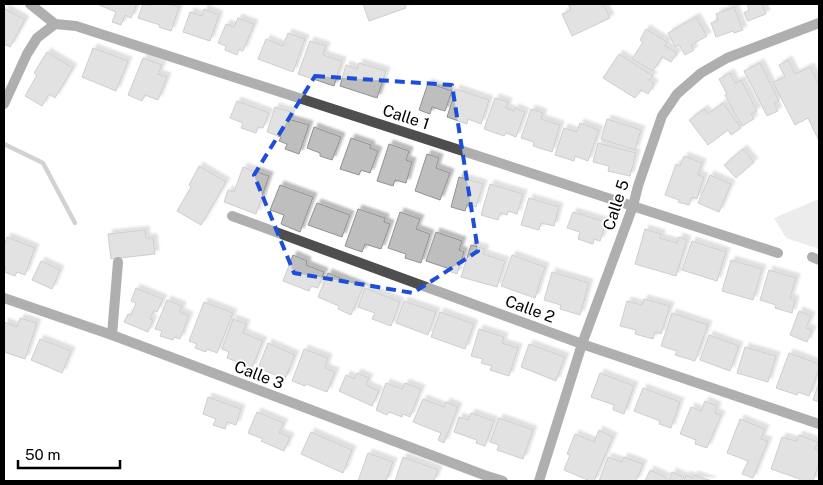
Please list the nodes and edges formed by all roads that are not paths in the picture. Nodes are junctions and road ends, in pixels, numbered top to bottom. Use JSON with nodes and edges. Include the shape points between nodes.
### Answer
{"nodes":[{"id":1,"x":30,"y":4,"type":"edge"},
{"id":2,"x":819,"y":23,"type":"edge"},
{"id":3,"x":55,"y":24,"type":"junction"},
{"id":4,"x":4,"y":104,"type":"edge"},
{"id":5,"x":633,"y":206,"type":"junction"},
{"id":6,"x":232,"y":216,"type":"dead end"},
{"id":7,"x":778,"y":253,"type":"dead end"},
{"id":8,"x":118,"y":262,"type":"dead end"},
{"id":9,"x":4,"y":298,"type":"edge"},
{"id":10,"x":112,"y":335,"type":"junction"},
{"id":11,"x":582,"y":344,"type":"junction"},
{"id":12,"x":819,"y":424,"type":"edge"},
{"id":13,"x":503,"y":481,"type":"edge"},
{"id":14,"x":540,"y":481,"type":"edge"}],
"edges":[{"from":1,"to":3,"type":"street"},
{"from":2,"to":5,"type":"street","name":"Calle 5","via":[[727,58],[701,73],[677,94],[662,116]]},
{"from":3,"to":4,"type":"street","via":[[37,38]]},
{"from":3,"to":5,"type":"street","name":"Calle 1","via":[[76,26]]},
{"from":5,"to":7,"type":"street","name":"Calle 1"},
{"from":5,"to":11,"type":"street","name":"Calle 5"},
{"from":6,"to":11,"type":"street","name":"Calle 2"},
{"from":8,"to":10,"type":"street"},
{"from":9,"to":10,"type":"street","name":"Calle 3"},
{"from":10,"to":13,"type":"street","name":"Calle 3"},
{"from":11,"to":12,"type":"street","name":"Calle 2"},
{"from":11,"to":14,"type":"street","name":"Calle 5"}]}
